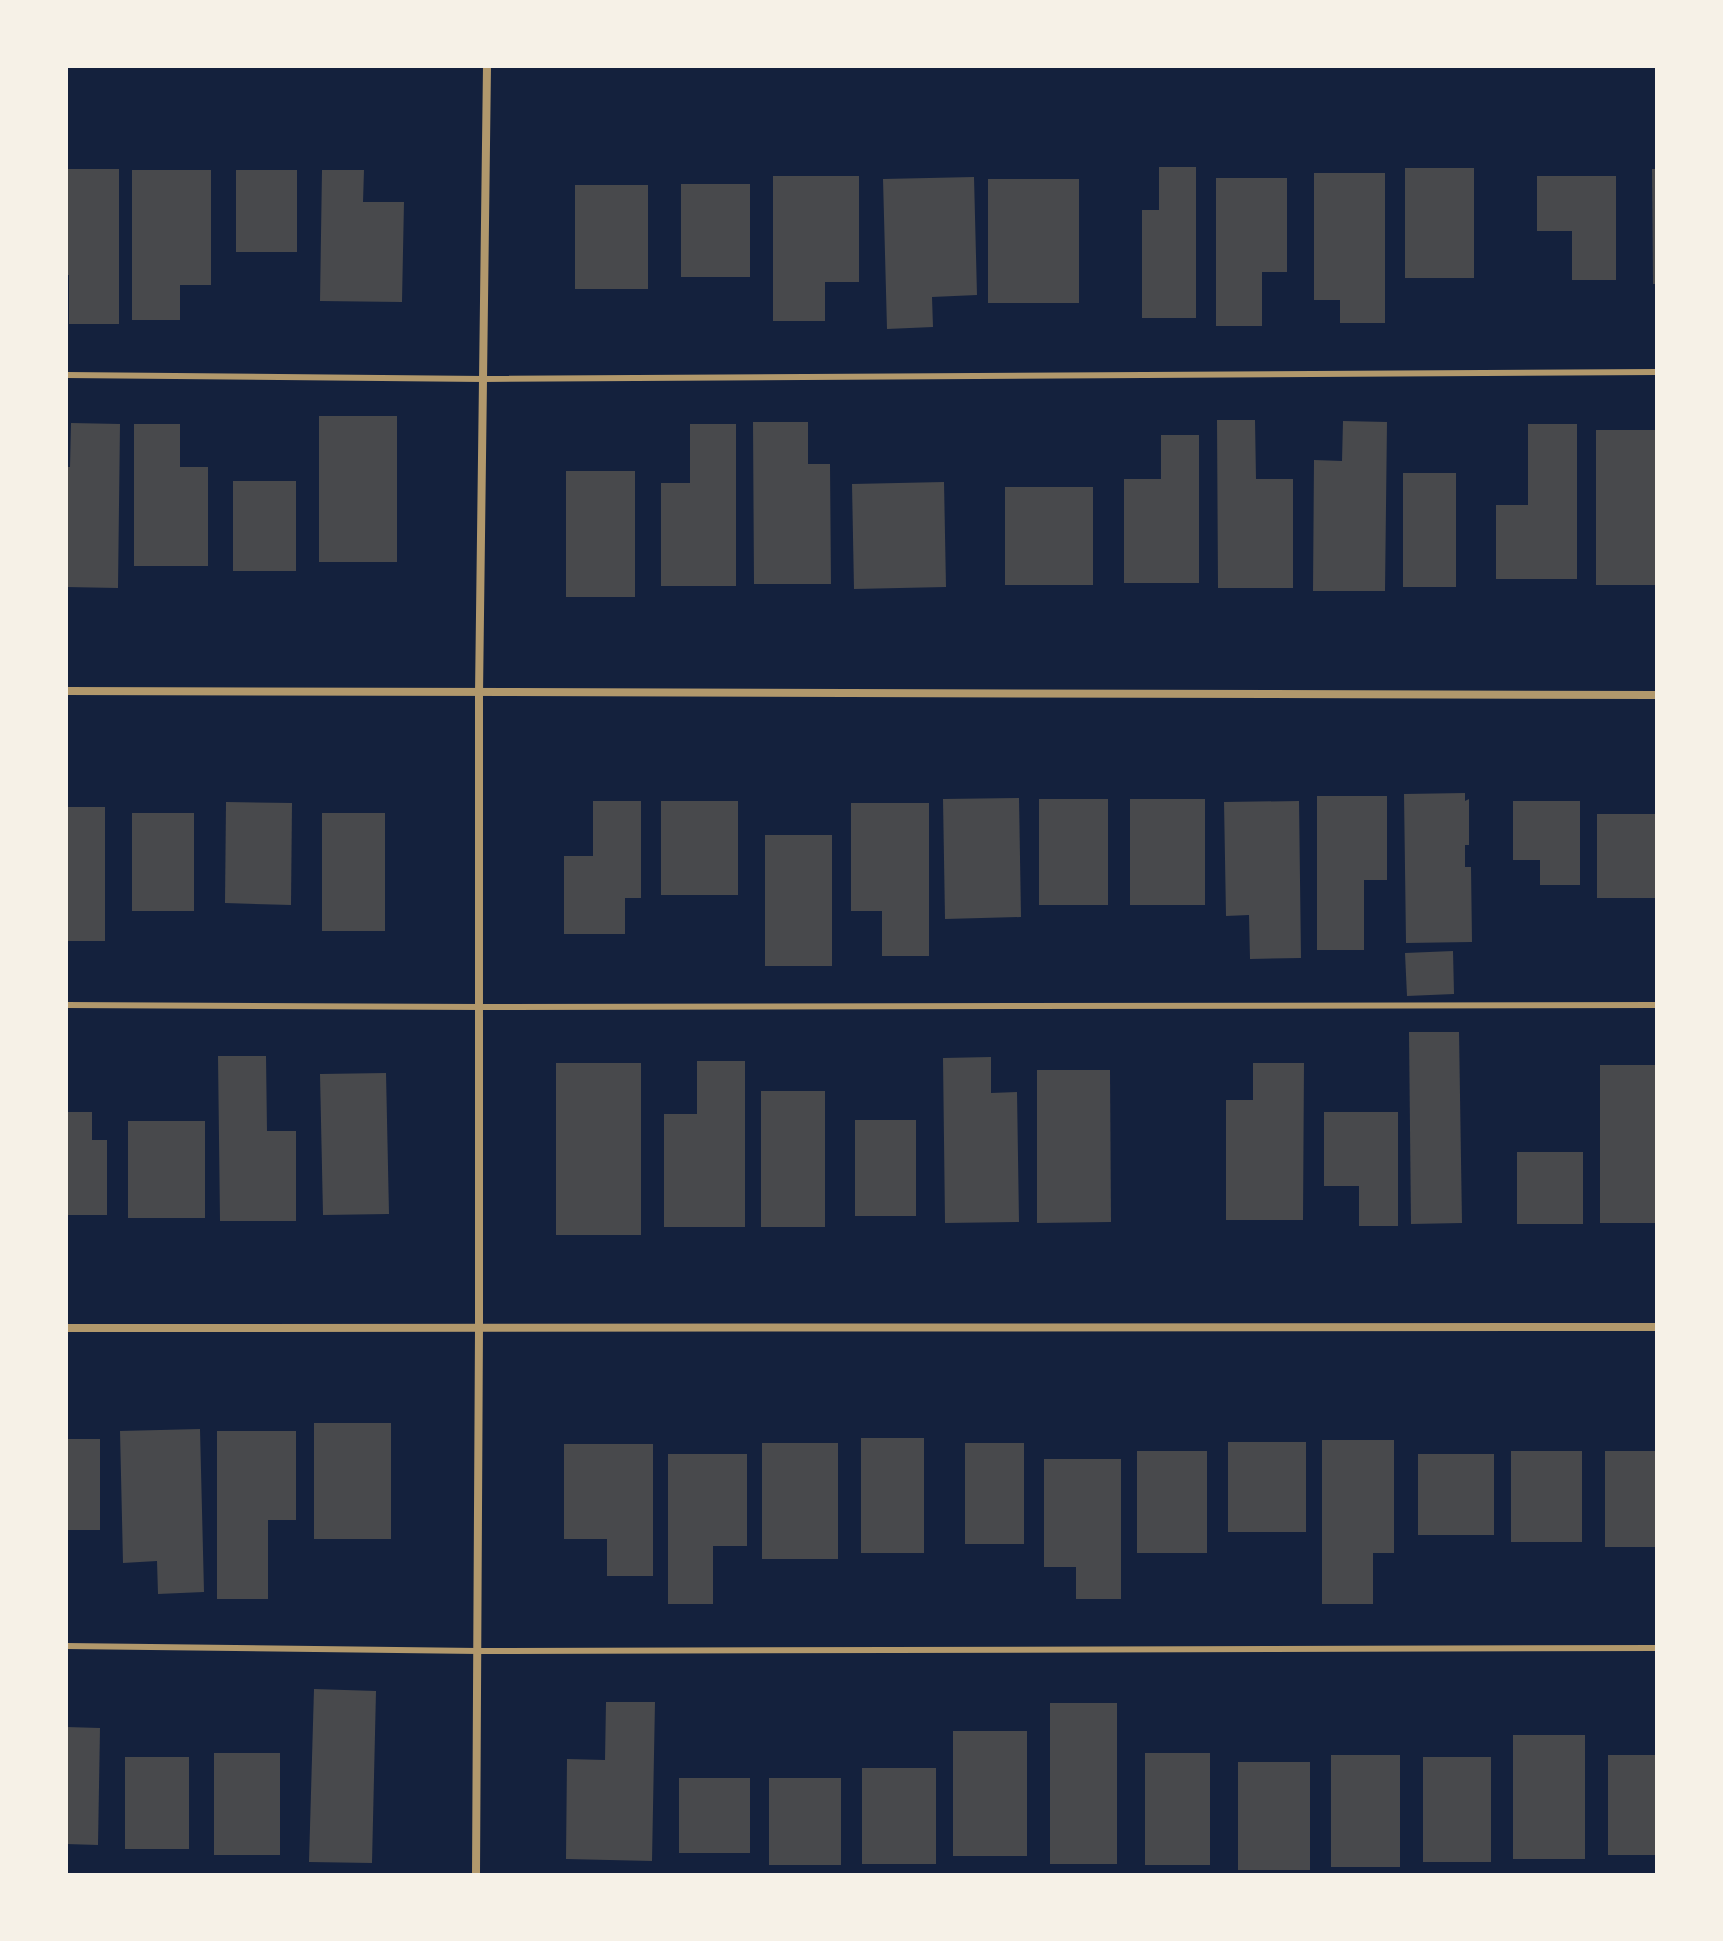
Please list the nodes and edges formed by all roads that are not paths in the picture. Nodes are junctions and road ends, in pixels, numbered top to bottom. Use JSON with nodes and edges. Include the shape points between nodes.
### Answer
{"nodes":[{"id":1,"x":487,"y":66,"type":"edge"},
{"id":2,"x":1657,"y":372,"type":"edge"},
{"id":3,"x":66,"y":375,"type":"edge"},
{"id":4,"x":483,"y":379,"type":"junction"},
{"id":5,"x":66,"y":691,"type":"edge"},
{"id":6,"x":479,"y":693,"type":"junction"},
{"id":7,"x":1657,"y":695,"type":"edge"},
{"id":8,"x":66,"y":1005,"type":"edge"},
{"id":9,"x":1657,"y":1005,"type":"edge"},
{"id":10,"x":479,"y":1007,"type":"junction"},
{"id":11,"x":1657,"y":1327,"type":"edge"},
{"id":12,"x":66,"y":1328,"type":"edge"},
{"id":13,"x":479,"y":1329,"type":"junction"},
{"id":14,"x":66,"y":1646,"type":"edge"},
{"id":15,"x":1657,"y":1648,"type":"edge"},
{"id":16,"x":478,"y":1651,"type":"junction"},
{"id":17,"x":476,"y":1875,"type":"edge"}],
"edges":[{"from":1,"to":4,"type":"street"},
{"from":2,"to":4,"type":"lane"},
{"from":3,"to":4,"type":"lane"},
{"from":4,"to":6,"type":"street"},
{"from":5,"to":6,"type":"street"},
{"from":6,"to":7,"type":"street"},
{"from":6,"to":10,"type":"street"},
{"from":8,"to":10,"type":"lane"},
{"from":9,"to":10,"type":"lane"},
{"from":10,"to":13,"type":"street"},
{"from":11,"to":13,"type":"street"},
{"from":12,"to":13,"type":"street"},
{"from":13,"to":16,"type":"street"},
{"from":14,"to":16,"type":"lane"},
{"from":15,"to":16,"type":"lane"},
{"from":16,"to":17,"type":"street"}]}
